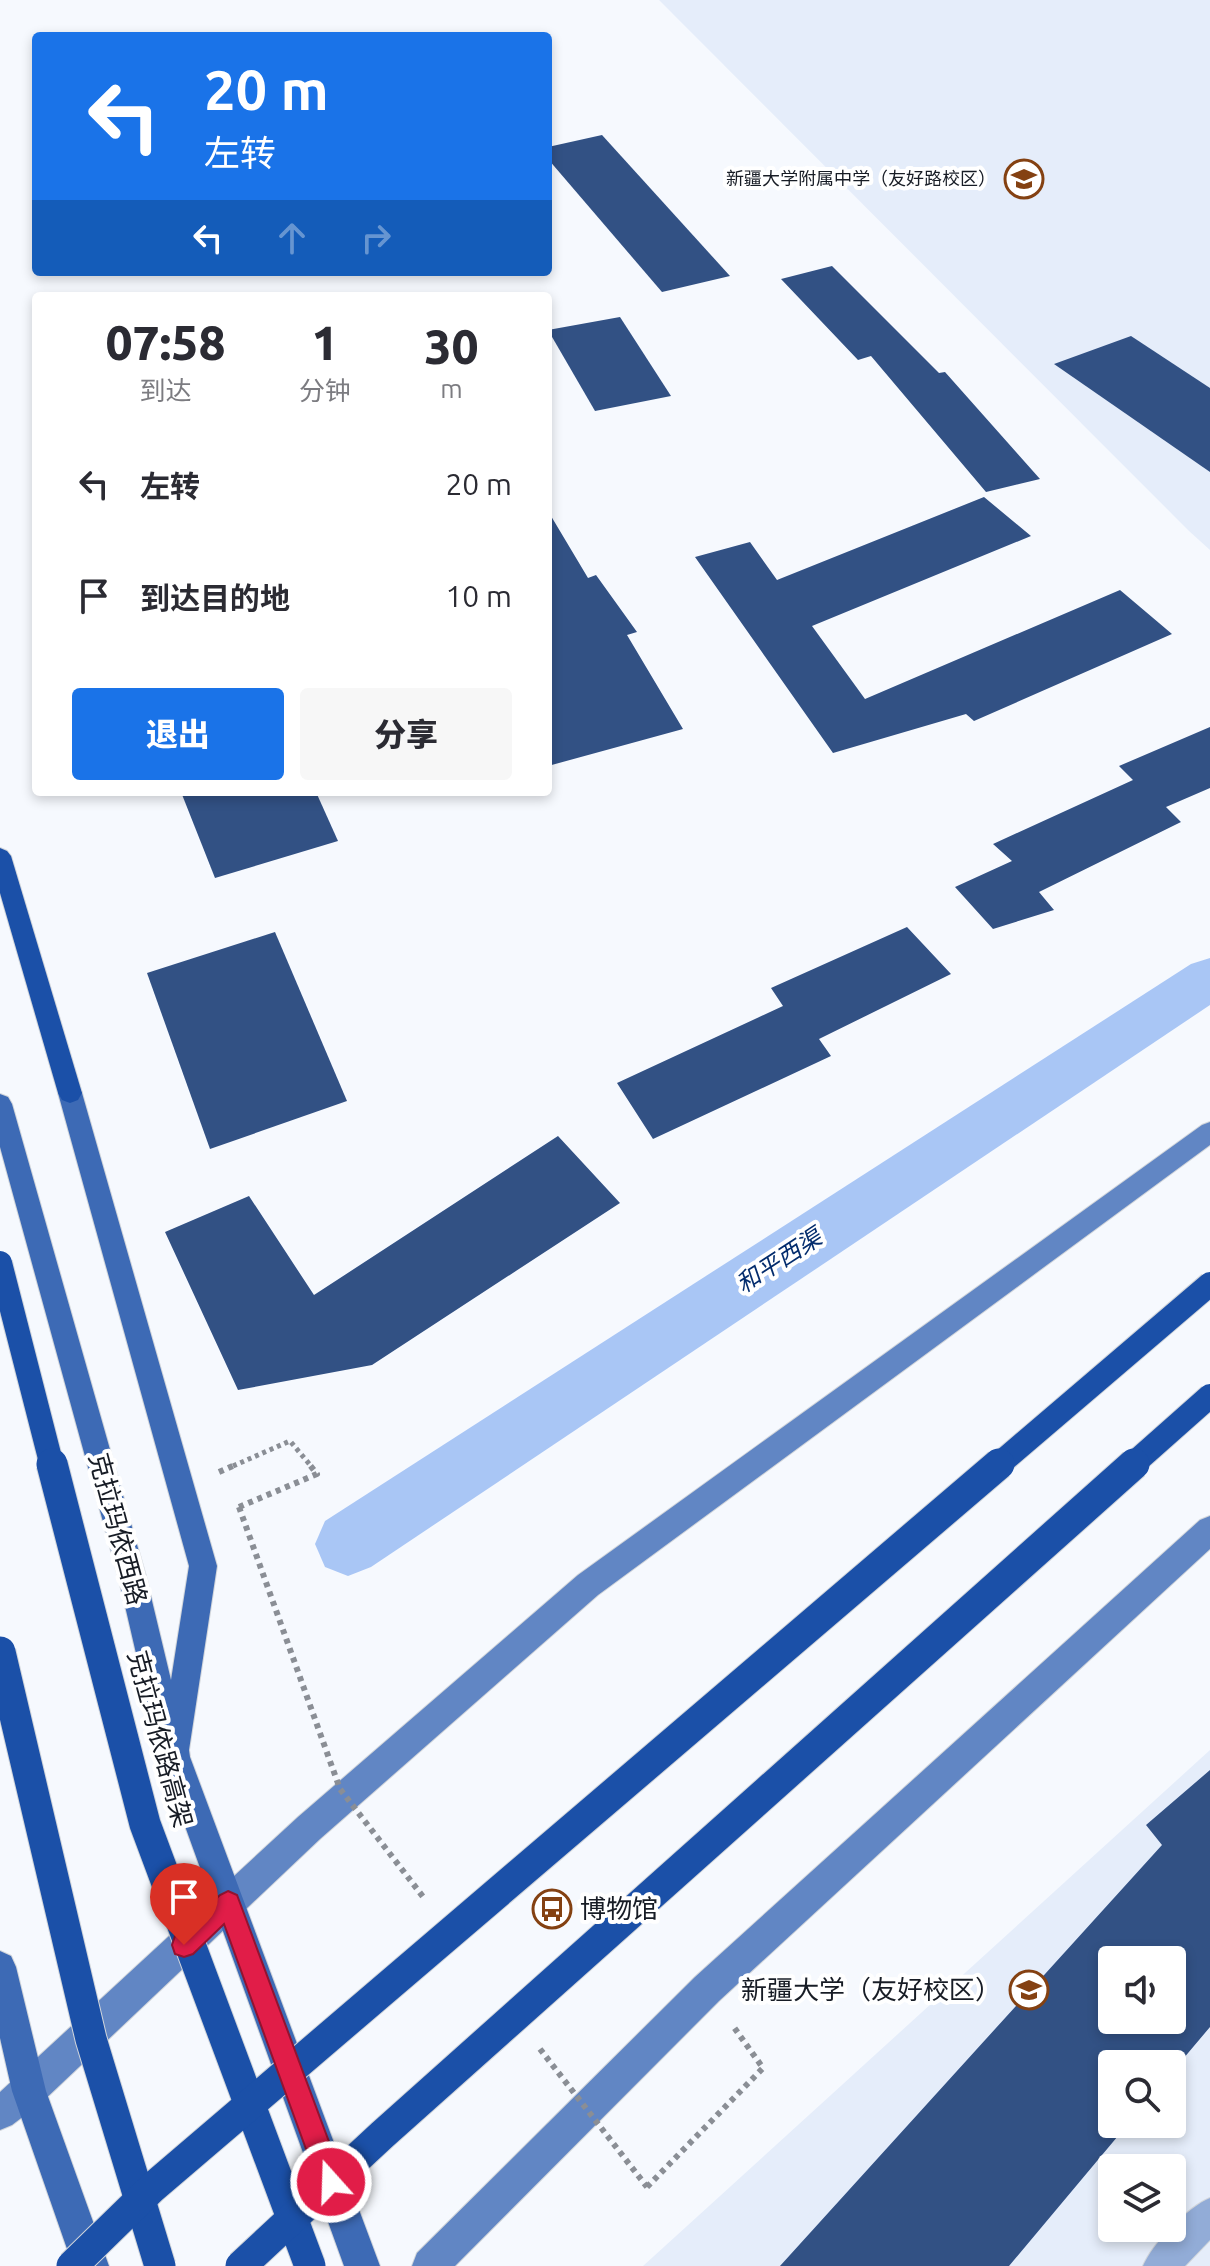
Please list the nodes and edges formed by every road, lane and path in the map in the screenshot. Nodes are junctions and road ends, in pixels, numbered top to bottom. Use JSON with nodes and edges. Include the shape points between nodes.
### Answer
{"nodes":[{"id":1,"x":0,"y":856,"type":"edge"},
{"id":2,"x":70,"y":1093,"type":"joint"},
{"id":3,"x":0,"y":1104,"type":"edge"},
{"id":4,"x":1210,"y":1132,"type":"edge"},
{"id":5,"x":0,"y":1263,"type":"edge"},
{"id":6,"x":1210,"y":1284,"type":"edge"},
{"id":7,"x":1210,"y":1396,"type":"edge"},
{"id":8,"x":182,"y":1489,"type":"junction"},
{"id":9,"x":1210,"y":1530,"type":"edge"},
{"id":10,"x":0,"y":1652,"type":"edge"},
{"id":11,"x":175,"y":1757,"type":"junction"},
{"id":12,"x":426,"y":1901,"type":"dead end"},
{"id":13,"x":228,"y":1903,"type":"junction"},
{"id":14,"x":0,"y":1967,"type":"edge"},
{"id":15,"x":532,"y":2038,"type":"dead end"},
{"id":16,"x":0,"y":2052,"type":"edge"},
{"id":17,"x":763,"y":2068,"type":"dead end"},
{"id":18,"x":29,"y":2091,"type":"junction"},
{"id":19,"x":0,"y":2113,"type":"edge"},
{"id":20,"x":1210,"y":2215,"type":"edge"},
{"id":21,"x":72,"y":2266,"type":"edge"},
{"id":22,"x":91,"y":2266,"type":"edge"},
{"id":23,"x":160,"y":2266,"type":"edge"},
{"id":24,"x":241,"y":2266,"type":"edge"},
{"id":25,"x":310,"y":2266,"type":"edge"},
{"id":26,"x":362,"y":2266,"type":"edge"},
{"id":27,"x":430,"y":2266,"type":"edge"},
{"id":28,"x":1161,"y":2266,"type":"edge"}],
"edges":[{"from":1,"to":2,"type":"highway"},
{"from":2,"to":8,"type":"main road"},
{"from":3,"to":11,"type":"main road","name":"克拉玛依西路","via":[[133,1580]]},
{"from":4,"to":13,"type":"main road","via":[[588,1585]]},
{"from":5,"to":25,"type":"highway","name":"克拉玛依路高架","bridge":true,"via":[[145,1824]]},
{"from":6,"to":21,"type":"highway","bridge":true,"via":[[152,2188]]},
{"from":7,"to":24,"type":"highway","bridge":true},
{"from":8,"to":11,"type":"main road","via":[[203,1566]]},
{"from":8,"to":12,"type":"path","bridge":true,"via":[[290,1441],[317,1474],[239,1507],[340,1789]]},
{"from":9,"to":27,"type":"main road","via":[[698,1998]]},
{"from":10,"to":23,"type":"highway","bridge":true,"via":[[54,1892],[133,2187]]},
{"from":11,"to":13,"type":"main road","name":"克拉玛依西路"},
{"from":13,"to":18,"type":"main road"},
{"from":13,"to":26,"type":"main road","name":"克拉玛依西路"},
{"from":14,"to":18,"type":"main road"},
{"from":15,"to":17,"type":"path","bridge":true,"via":[[647,2187]]},
{"from":16,"to":18,"type":"main road"},
{"from":18,"to":19,"type":"main road"},
{"from":18,"to":22,"type":"main road"},
{"from":20,"to":28,"type":"street"}]}
